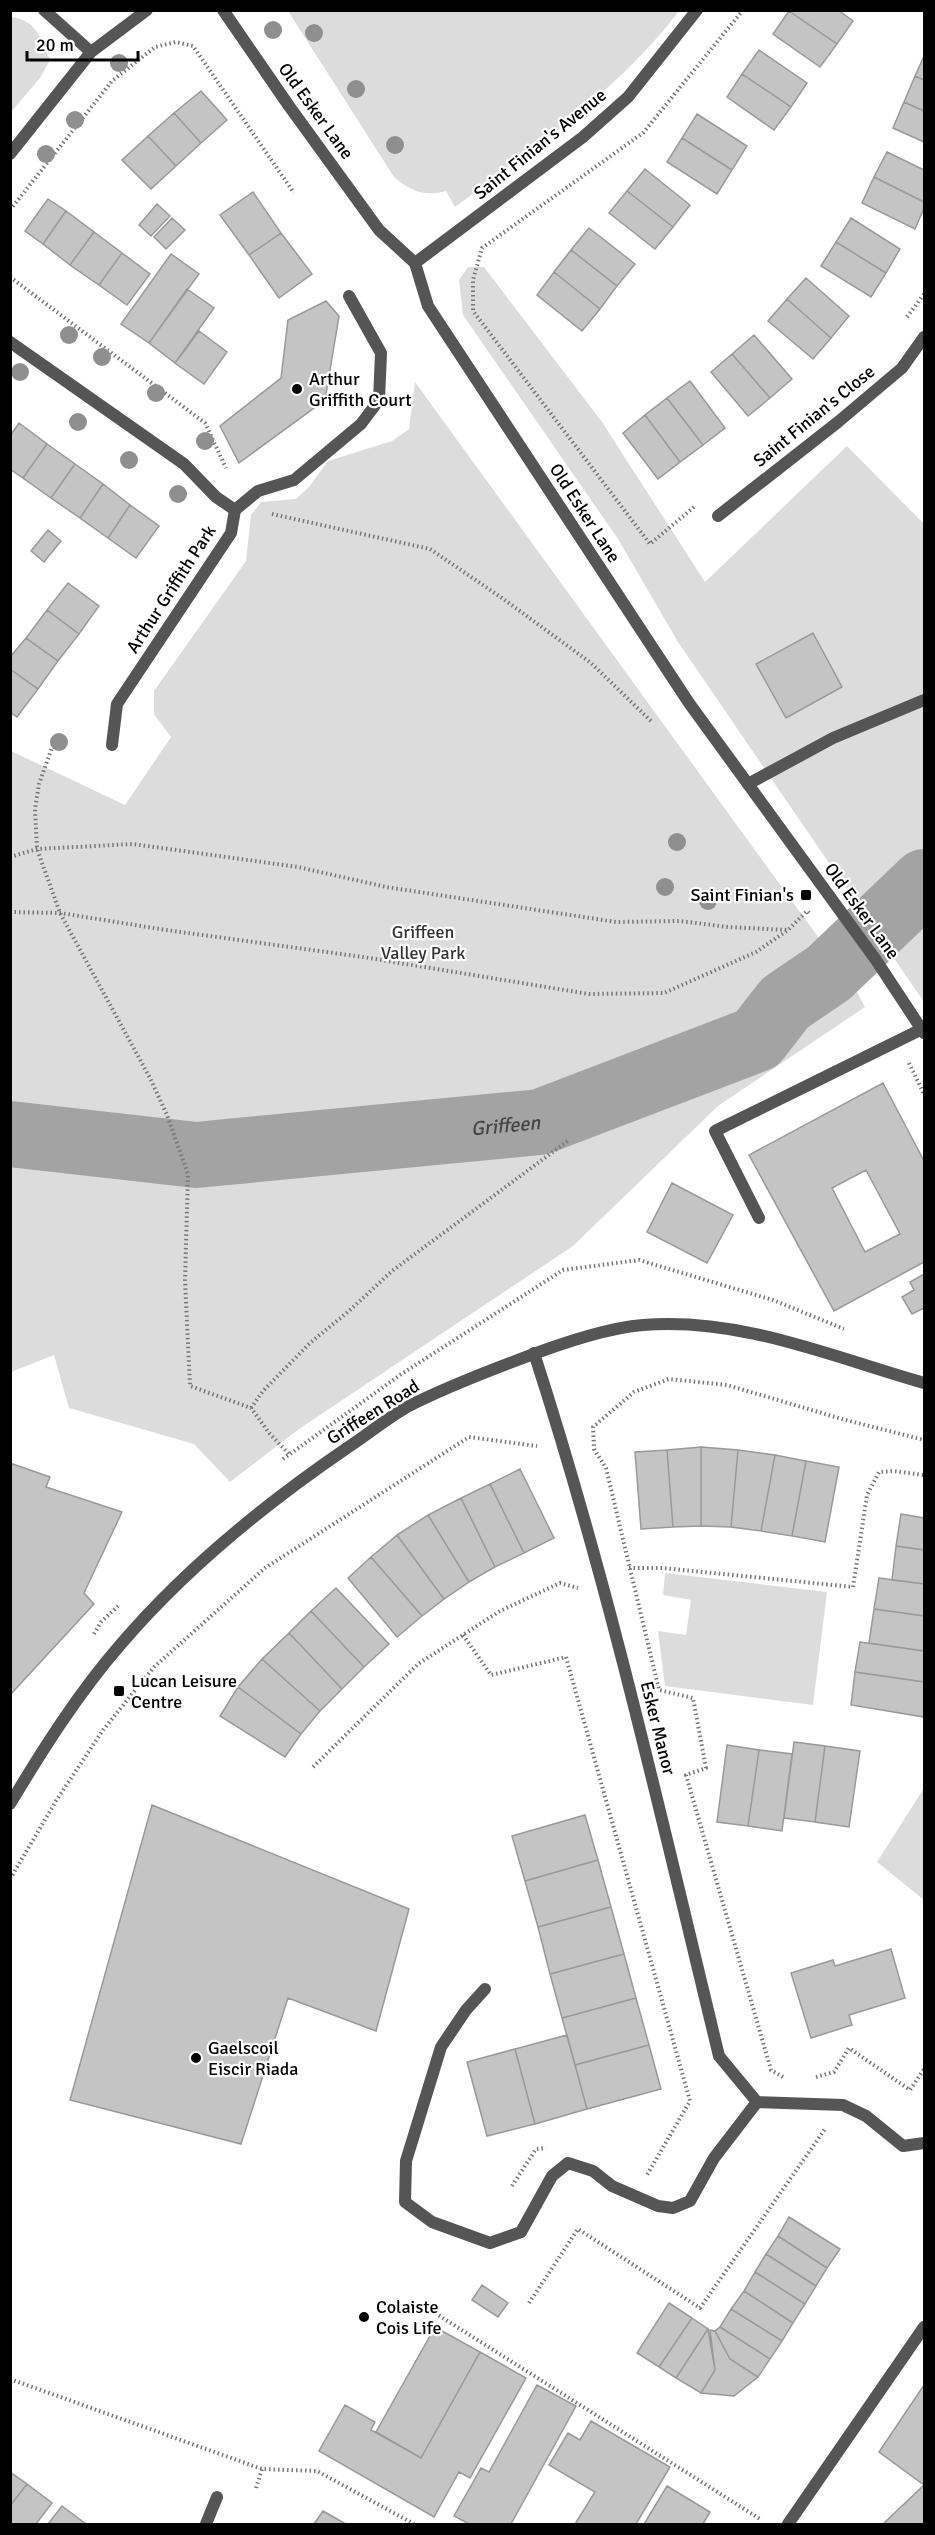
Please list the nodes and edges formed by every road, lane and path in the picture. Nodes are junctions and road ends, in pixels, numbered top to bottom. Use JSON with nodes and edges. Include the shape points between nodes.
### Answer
{"nodes":[{"id":1,"x":44,"y":10,"type":"edge"},
{"id":2,"x":147,"y":10,"type":"edge"},
{"id":3,"x":223,"y":10,"type":"edge"},
{"id":4,"x":697,"y":10,"type":"edge"},
{"id":5,"x":91,"y":52,"type":"junction"},
{"id":6,"x":10,"y":154,"type":"edge"},
{"id":7,"x":294,"y":193,"type":"dead end"},
{"id":8,"x":10,"y":210,"type":"edge"},
{"id":9,"x":482,"y":248,"type":"dead end"},
{"id":10,"x":415,"y":263,"type":"junction"},
{"id":11,"x":10,"y":277,"type":"edge"},
{"id":12,"x":924,"y":294,"type":"edge"},
{"id":13,"x":349,"y":296,"type":"dead end"},
{"id":14,"x":905,"y":321,"type":"dead end"},
{"id":15,"x":924,"y":337,"type":"edge"},
{"id":16,"x":10,"y":342,"type":"edge"},
{"id":17,"x":230,"y":478,"type":"dead end"},
{"id":18,"x":696,"y":506,"type":"dead end"},
{"id":19,"x":235,"y":510,"type":"junction"},
{"id":20,"x":263,"y":512,"type":"dead end"},
{"id":21,"x":718,"y":516,"type":"dead end"},
{"id":22,"x":924,"y":700,"type":"edge"},
{"id":23,"x":653,"y":723,"type":"dead end"},
{"id":24,"x":53,"y":745,"type":"dead end"},
{"id":25,"x":112,"y":745,"type":"dead end"},
{"id":26,"x":748,"y":784,"type":"junction"},
{"id":27,"x":38,"y":849,"type":"junction"},
{"id":28,"x":10,"y":857,"type":"edge"},
{"id":29,"x":807,"y":911,"type":"dead end"},
{"id":30,"x":10,"y":912,"type":"edge"},
{"id":31,"x":60,"y":913,"type":"junction"},
{"id":32,"x":788,"y":930,"type":"junction"},
{"id":33,"x":923,"y":1031,"type":"edge"},
{"id":34,"x":569,"y":1140,"type":"dead end"},
{"id":35,"x":759,"y":1218,"type":"dead end"},
{"id":36,"x":534,"y":1353,"type":"junction"},
{"id":37,"x":924,"y":1383,"type":"edge"},
{"id":38,"x":251,"y":1408,"type":"junction"},
{"id":39,"x":924,"y":1440,"type":"edge"},
{"id":40,"x":290,"y":1454,"type":"dead end"},
{"id":41,"x":541,"y":1454,"type":"dead end"},
{"id":42,"x":924,"y":1475,"type":"edge"},
{"id":43,"x":629,"y":1568,"type":"junction"},
{"id":44,"x":584,"y":1587,"type":"dead end"},
{"id":45,"x":464,"y":1635,"type":"junction"},
{"id":46,"x":313,"y":1767,"type":"dead end"},
{"id":47,"x":10,"y":1804,"type":"edge"},
{"id":48,"x":10,"y":1879,"type":"edge"},
{"id":49,"x":485,"y":1989,"type":"dead end"},
{"id":50,"x":924,"y":2069,"type":"edge"},
{"id":51,"x":814,"y":2077,"type":"dead end"},
{"id":52,"x":791,"y":2081,"type":"dead end"},
{"id":53,"x":757,"y":2102,"type":"junction"},
{"id":54,"x":825,"y":2128,"type":"dead end"},
{"id":55,"x":924,"y":2143,"type":"edge"},
{"id":56,"x":547,"y":2147,"type":"dead end"},
{"id":57,"x":639,"y":2170,"type":"dead end"},
{"id":58,"x":512,"y":2186,"type":"dead end"},
{"id":59,"x":529,"y":2303,"type":"dead end"},
{"id":60,"x":435,"y":2313,"type":"dead end"},
{"id":61,"x":924,"y":2327,"type":"edge"},
{"id":62,"x":10,"y":2379,"type":"edge"},
{"id":63,"x":262,"y":2469,"type":"junction"},
{"id":64,"x":256,"y":2488,"type":"dead end"},
{"id":65,"x":217,"y":2498,"type":"dead end"},
{"id":66,"x":760,"y":2519,"type":"dead end"},
{"id":67,"x":206,"y":2524,"type":"edge"},
{"id":68,"x":414,"y":2524,"type":"edge"},
{"id":69,"x":788,"y":2524,"type":"edge"}],
"edges":[{"from":1,"to":5,"type":"street"},
{"from":2,"to":5,"type":"street"},
{"from":3,"to":10,"type":"street","name":"Old Esker Lane","via":[[379,230]]},
{"from":4,"to":10,"type":"street","name":"Saint Finian's Avenue","via":[[627,97],[583,137]]},
{"from":5,"to":6,"type":"street"},
{"from":7,"to":8,"type":"path","via":[[193,46],[176,42],[155,47],[112,81]]},
{"from":9,"to":18,"type":"path","via":[[473,280],[473,311],[650,544]]},
{"from":10,"to":26,"type":"street","name":"Old Esker Lane","via":[[428,306],[689,703]]},
{"from":11,"to":17,"type":"path","via":[[206,423]]},
{"from":12,"to":14,"type":"path"},
{"from":13,"to":19,"type":"street","via":[[381,353],[379,400],[361,424],[294,480],[258,491]]},
{"from":15,"to":21,"type":"street","name":"Saint Finian's Close","via":[[902,368]]},
{"from":16,"to":19,"type":"street","name":"Arthur Griffith Park","via":[[184,464],[216,497]]},
{"from":19,"to":25,"type":"street","name":"Arthur Griffith Park","via":[[231,533],[117,704]]},
{"from":20,"to":23,"type":"path","via":[[430,549],[591,663]]},
{"from":22,"to":26,"type":"street","via":[[833,738]]},
{"from":24,"to":27,"type":"path","via":[[35,809]]},
{"from":26,"to":33,"type":"street","name":"Old Esker Lane"},
{"from":27,"to":28,"type":"path"},
{"from":27,"to":31,"type":"path"},
{"from":27,"to":32,"type":"path","via":[[133,844],[298,867],[386,887],[616,922],[680,921]]},
{"from":29,"to":32,"type":"path"},
{"from":30,"to":31,"type":"path"},
{"from":31,"to":32,"type":"path","via":[[589,994],[664,993],[756,952]]},
{"from":31,"to":38,"type":"path","via":[[150,1078],[188,1174],[185,1280],[190,1386]]},
{"from":33,"to":35,"type":"street","via":[[715,1131]]},
{"from":34,"to":38,"type":"path","via":[[392,1271],[310,1343]]},
{"from":36,"to":37,"type":"street","name":"Griffeen Road","via":[[641,1325],[689,1324],[760,1334]]},
{"from":36,"to":47,"type":"street","name":"Griffeen Road","via":[[405,1408],[304,1477],[197,1566],[119,1646],[75,1703]]},
{"from":36,"to":53,"type":"street","name":"Esker Manor","via":[[623,1661],[719,2056]]},
{"from":38,"to":40,"type":"path"},
{"from":39,"to":43,"type":"path","via":[[727,1385],[669,1378],[634,1392],[593,1427],[594,1449],[606,1468]]},
{"from":41,"to":48,"type":"path","via":[[537,1446],[469,1437],[265,1568],[154,1667],[103,1730]]},
{"from":42,"to":43,"type":"path","via":[[879,1472],[867,1495],[853,1587]]},
{"from":43,"to":52,"type":"path","via":[[659,1690],[693,1698],[706,1768],[686,1775],[771,2070]]},
{"from":44,"to":45,"type":"path","via":[[560,1583],[500,1611]]},
{"from":45,"to":46,"type":"path","via":[[418,1664]]},
{"from":45,"to":57,"type":"path","via":[[491,1675],[566,1657],[690,2101],[648,2175]]},
{"from":49,"to":53,"type":"street","via":[[441,2047],[406,2161],[405,2202],[432,2222],[490,2243],[521,2232],[552,2176],[568,2163],[593,2171],[612,2186],[657,2206],[673,2208],[690,2201],[714,2158]]},
{"from":50,"to":51,"type":"path","via":[[910,2090],[849,2048],[834,2072]]},
{"from":53,"to":55,"type":"street","via":[[843,2105],[866,2116],[903,2146]]},
{"from":54,"to":59,"type":"path","via":[[700,2308],[578,2229]]},
{"from":56,"to":58,"type":"path","via":[[536,2150]]},
{"from":60,"to":66,"type":"path"},
{"from":61,"to":69,"type":"street"},
{"from":62,"to":63,"type":"path"},
{"from":63,"to":64,"type":"path"},
{"from":63,"to":68,"type":"path","via":[[317,2471]]},
{"from":65,"to":67,"type":"street"}]}
